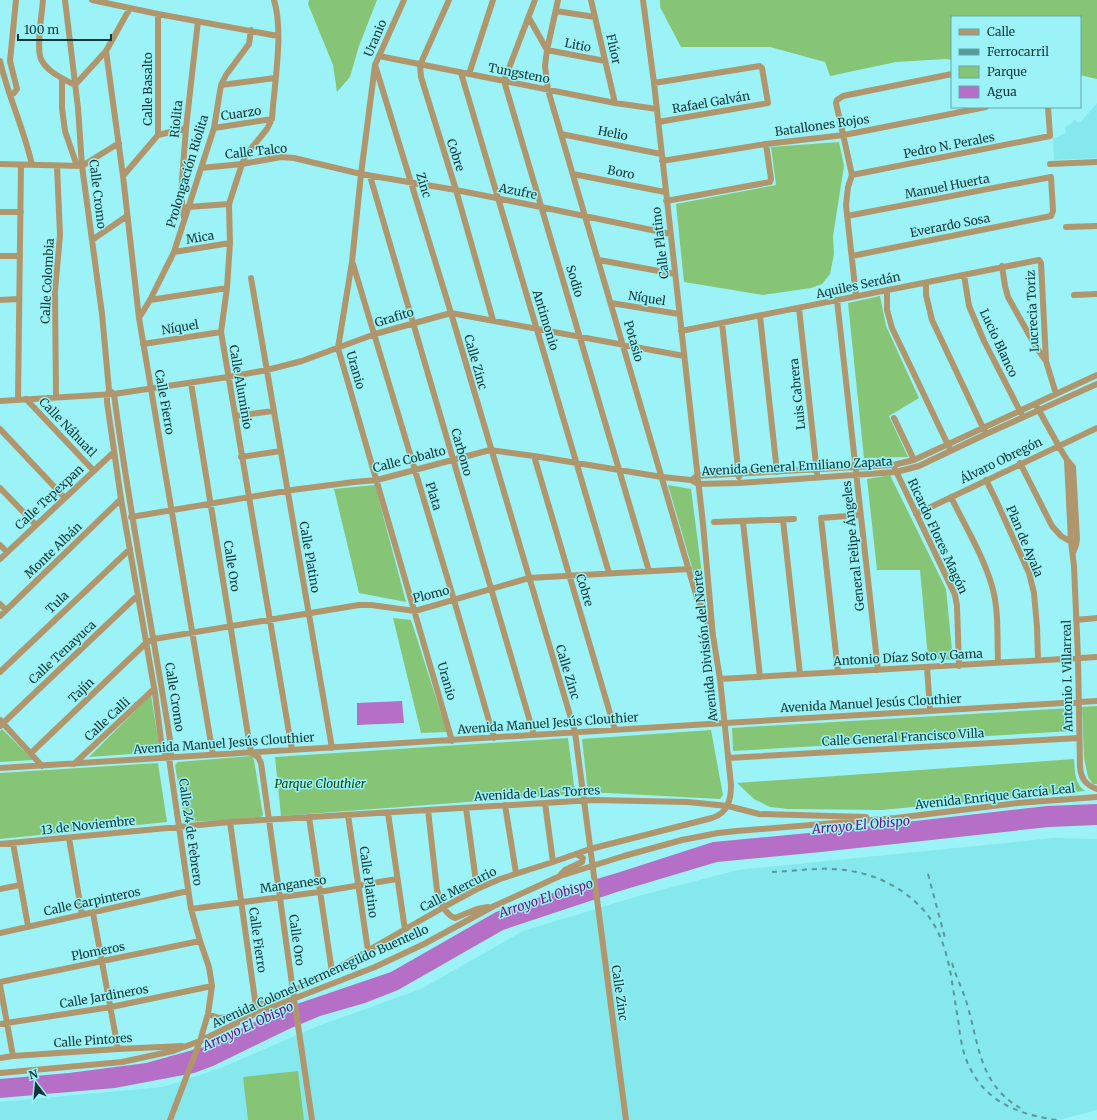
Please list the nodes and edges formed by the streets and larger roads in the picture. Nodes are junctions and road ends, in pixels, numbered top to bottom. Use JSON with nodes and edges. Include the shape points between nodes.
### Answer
{"nodes":[{"id":1,"x":16,"y":0,"type":"edge"},
{"id":2,"x":43,"y":0,"type":"edge"},
{"id":3,"x":65,"y":0,"type":"edge"},
{"id":4,"x":92,"y":0,"type":"edge"},
{"id":5,"x":274,"y":0,"type":"edge"},
{"id":6,"x":404,"y":0,"type":"edge"},
{"id":7,"x":449,"y":0,"type":"edge"},
{"id":8,"x":493,"y":0,"type":"edge"},
{"id":9,"x":535,"y":0,"type":"edge"},
{"id":10,"x":558,"y":0,"type":"edge"},
{"id":11,"x":591,"y":0,"type":"edge"},
{"id":12,"x":643,"y":0,"type":"edge"},
{"id":13,"x":130,"y":8,"type":"junction"},
{"id":14,"x":556,"y":11,"type":"junction"},
{"id":15,"x":158,"y":14,"type":"junction"},
{"id":16,"x":595,"y":17,"type":"junction"},
{"id":17,"x":529,"y":18,"type":"junction"},
{"id":18,"x":198,"y":21,"type":"junction"},
{"id":19,"x":251,"y":30,"type":"junction"},
{"id":20,"x":278,"y":36,"type":"junction"},
{"id":21,"x":547,"y":50,"type":"junction"},
{"id":22,"x":106,"y":51,"type":"junction"},
{"id":23,"x":378,"y":56,"type":"junction"},
{"id":24,"x":0,"y":61,"type":"edge"},
{"id":25,"x":605,"y":61,"type":"junction"},
{"id":26,"x":375,"y":65,"type":"junction"},
{"id":27,"x":420,"y":65,"type":"junction"},
{"id":28,"x":461,"y":73,"type":"junction"},
{"id":29,"x":468,"y":74,"type":"junction"},
{"id":30,"x":951,"y":74,"type":"edge"},
{"id":31,"x":275,"y":78,"type":"junction"},
{"id":32,"x":62,"y":79,"type":"junction"},
{"id":33,"x":504,"y":81,"type":"junction"},
{"id":34,"x":654,"y":83,"type":"junction"},
{"id":35,"x":75,"y":85,"type":"junction"},
{"id":36,"x":221,"y":85,"type":"junction"},
{"id":37,"x":548,"y":90,"type":"junction"},
{"id":38,"x":10,"y":95,"type":"junction"},
{"id":39,"x":615,"y":103,"type":"junction"},
{"id":40,"x":981,"y":108,"type":"edge"},
{"id":41,"x":1048,"y":108,"type":"edge"},
{"id":42,"x":656,"y":109,"type":"junction"},
{"id":43,"x":272,"y":119,"type":"junction"},
{"id":44,"x":658,"y":122,"type":"junction"},
{"id":45,"x":186,"y":128,"type":"junction"},
{"id":46,"x":214,"y":128,"type":"junction"},
{"id":47,"x":561,"y":134,"type":"junction"},
{"id":48,"x":158,"y":135,"type":"junction"},
{"id":49,"x":844,"y":135,"type":"junction"},
{"id":50,"x":119,"y":143,"type":"junction"},
{"id":51,"x":766,"y":144,"type":"junction"},
{"id":52,"x":661,"y":154,"type":"junction"},
{"id":53,"x":662,"y":161,"type":"junction"},
{"id":54,"x":1097,"y":162,"type":"edge"},
{"id":55,"x":0,"y":164,"type":"edge"},
{"id":56,"x":242,"y":164,"type":"junction"},
{"id":57,"x":1050,"y":164,"type":"dead end"},
{"id":58,"x":21,"y":165,"type":"junction"},
{"id":59,"x":32,"y":165,"type":"junction"},
{"id":60,"x":57,"y":166,"type":"junction"},
{"id":61,"x":80,"y":166,"type":"junction"},
{"id":62,"x":201,"y":168,"type":"junction"},
{"id":63,"x":361,"y":174,"type":"junction"},
{"id":64,"x":573,"y":174,"type":"junction"},
{"id":65,"x":852,"y":175,"type":"junction"},
{"id":66,"x":123,"y":176,"type":"junction"},
{"id":67,"x":370,"y":176,"type":"junction"},
{"id":68,"x":412,"y":183,"type":"junction"},
{"id":69,"x":456,"y":190,"type":"junction"},
{"id":70,"x":665,"y":192,"type":"junction"},
{"id":71,"x":498,"y":199,"type":"junction"},
{"id":72,"x":666,"y":201,"type":"junction"},
{"id":73,"x":229,"y":204,"type":"junction"},
{"id":74,"x":188,"y":207,"type":"junction"},
{"id":75,"x":541,"y":207,"type":"junction"},
{"id":76,"x":0,"y":212,"type":"edge"},
{"id":77,"x":21,"y":212,"type":"junction"},
{"id":78,"x":1053,"y":214,"type":"joint"},
{"id":79,"x":127,"y":216,"type":"junction"},
{"id":80,"x":847,"y":216,"type":"junction"},
{"id":81,"x":586,"y":217,"type":"junction"},
{"id":82,"x":185,"y":220,"type":"junction"},
{"id":83,"x":1097,"y":226,"type":"edge"},
{"id":84,"x":1066,"y":227,"type":"dead end"},
{"id":85,"x":671,"y":234,"type":"junction"},
{"id":86,"x":92,"y":240,"type":"junction"},
{"id":87,"x":230,"y":243,"type":"junction"},
{"id":88,"x":174,"y":252,"type":"junction"},
{"id":89,"x":0,"y":256,"type":"edge"},
{"id":90,"x":20,"y":256,"type":"junction"},
{"id":91,"x":852,"y":256,"type":"junction"},
{"id":92,"x":599,"y":260,"type":"junction"},
{"id":93,"x":1039,"y":260,"type":"joint"},
{"id":94,"x":352,"y":262,"type":"junction"},
{"id":95,"x":1002,"y":266,"type":"junction"},
{"id":96,"x":675,"y":274,"type":"junction"},
{"id":97,"x":964,"y":275,"type":"junction"},
{"id":98,"x":251,"y":278,"type":"dead end"},
{"id":99,"x":926,"y":283,"type":"junction"},
{"id":100,"x":227,"y":288,"type":"junction"},
{"id":101,"x":887,"y":290,"type":"junction"},
{"id":102,"x":1097,"y":294,"type":"edge"},
{"id":103,"x":1074,"y":295,"type":"dead end"},
{"id":104,"x":856,"y":296,"type":"junction"},
{"id":105,"x":0,"y":300,"type":"edge"},
{"id":106,"x":18,"y":300,"type":"junction"},
{"id":107,"x":150,"y":300,"type":"junction"},
{"id":108,"x":837,"y":300,"type":"junction"},
{"id":109,"x":611,"y":303,"type":"junction"},
{"id":110,"x":799,"y":308,"type":"junction"},
{"id":111,"x":451,"y":312,"type":"junction"},
{"id":112,"x":679,"y":314,"type":"junction"},
{"id":113,"x":760,"y":316,"type":"junction"},
{"id":114,"x":139,"y":318,"type":"junction"},
{"id":115,"x":493,"y":320,"type":"junction"},
{"id":116,"x":412,"y":323,"type":"junction"},
{"id":117,"x":722,"y":323,"type":"junction"},
{"id":118,"x":537,"y":328,"type":"junction"},
{"id":119,"x":681,"y":331,"type":"junction"},
{"id":120,"x":221,"y":332,"type":"junction"},
{"id":121,"x":375,"y":334,"type":"junction"},
{"id":122,"x":581,"y":337,"type":"junction"},
{"id":123,"x":143,"y":344,"type":"junction"},
{"id":124,"x":624,"y":346,"type":"junction"},
{"id":125,"x":338,"y":348,"type":"junction"},
{"id":126,"x":684,"y":356,"type":"junction"},
{"id":127,"x":1046,"y":361,"type":"junction"},
{"id":128,"x":267,"y":370,"type":"junction"},
{"id":129,"x":1097,"y":375,"type":"edge"},
{"id":130,"x":228,"y":377,"type":"junction"},
{"id":131,"x":191,"y":383,"type":"junction"},
{"id":132,"x":1097,"y":384,"type":"edge"},
{"id":133,"x":152,"y":389,"type":"junction"},
{"id":134,"x":110,"y":393,"type":"junction"},
{"id":135,"x":1056,"y":394,"type":"junction"},
{"id":136,"x":56,"y":397,"type":"junction"},
{"id":137,"x":26,"y":399,"type":"junction"},
{"id":138,"x":18,"y":400,"type":"junction"},
{"id":139,"x":0,"y":401,"type":"edge"},
{"id":140,"x":1035,"y":404,"type":"junction"},
{"id":141,"x":1039,"y":410,"type":"junction"},
{"id":142,"x":274,"y":411,"type":"junction"},
{"id":143,"x":1020,"y":411,"type":"junction"},
{"id":144,"x":236,"y":416,"type":"junction"},
{"id":145,"x":894,"y":418,"type":"dead end"},
{"id":146,"x":1023,"y":418,"type":"junction"},
{"id":147,"x":983,"y":427,"type":"junction"},
{"id":148,"x":1097,"y":428,"type":"edge"},
{"id":149,"x":0,"y":429,"type":"edge"},
{"id":150,"x":986,"y":434,"type":"junction"},
{"id":151,"x":948,"y":444,"type":"junction"},
{"id":152,"x":1058,"y":445,"type":"junction"},
{"id":153,"x":490,"y":450,"type":"junction"},
{"id":154,"x":281,"y":451,"type":"junction"},
{"id":155,"x":951,"y":451,"type":"junction"},
{"id":156,"x":114,"y":452,"type":"junction"},
{"id":157,"x":534,"y":456,"type":"junction"},
{"id":158,"x":242,"y":457,"type":"junction"},
{"id":159,"x":453,"y":460,"type":"junction"},
{"id":160,"x":914,"y":460,"type":"junction"},
{"id":161,"x":1067,"y":460,"type":"junction"},
{"id":162,"x":577,"y":463,"type":"junction"},
{"id":163,"x":1020,"y":463,"type":"junction"},
{"id":164,"x":893,"y":465,"type":"junction"},
{"id":165,"x":855,"y":467,"type":"junction"},
{"id":166,"x":94,"y":470,"type":"junction"},
{"id":167,"x":415,"y":470,"type":"junction"},
{"id":168,"x":619,"y":470,"type":"junction"},
{"id":169,"x":816,"y":470,"type":"junction"},
{"id":170,"x":777,"y":472,"type":"junction"},
{"id":171,"x":896,"y":472,"type":"junction"},
{"id":172,"x":739,"y":474,"type":"junction"},
{"id":173,"x":856,"y":475,"type":"junction"},
{"id":174,"x":817,"y":477,"type":"junction"},
{"id":175,"x":662,"y":478,"type":"junction"},
{"id":176,"x":694,"y":478,"type":"junction"},
{"id":177,"x":377,"y":480,"type":"junction"},
{"id":178,"x":986,"y":480,"type":"junction"},
{"id":179,"x":740,"y":483,"type":"junction"},
{"id":180,"x":698,"y":484,"type":"junction"},
{"id":181,"x":0,"y":488,"type":"edge"},
{"id":182,"x":287,"y":491,"type":"junction"},
{"id":183,"x":64,"y":497,"type":"junction"},
{"id":184,"x":249,"y":497,"type":"junction"},
{"id":185,"x":951,"y":497,"type":"junction"},
{"id":186,"x":121,"y":500,"type":"junction"},
{"id":187,"x":211,"y":503,"type":"junction"},
{"id":188,"x":172,"y":510,"type":"junction"},
{"id":189,"x":860,"y":514,"type":"junction"},
{"id":190,"x":916,"y":514,"type":"junction"},
{"id":191,"x":131,"y":517,"type":"junction"},
{"id":192,"x":794,"y":519,"type":"dead end"},
{"id":193,"x":783,"y":520,"type":"junction"},
{"id":194,"x":714,"y":522,"type":"dead end"},
{"id":195,"x":743,"y":522,"type":"junction"},
{"id":196,"x":36,"y":525,"type":"junction"},
{"id":197,"x":1071,"y":542,"type":"junction"},
{"id":198,"x":0,"y":545,"type":"edge"},
{"id":199,"x":1076,"y":546,"type":"junction"},
{"id":200,"x":130,"y":548,"type":"junction"},
{"id":201,"x":7,"y":552,"type":"junction"},
{"id":202,"x":1073,"y":554,"type":"junction"},
{"id":203,"x":0,"y":559,"type":"edge"},
{"id":204,"x":689,"y":569,"type":"junction"},
{"id":205,"x":649,"y":571,"type":"junction"},
{"id":206,"x":610,"y":573,"type":"junction"},
{"id":207,"x":569,"y":576,"type":"junction"},
{"id":208,"x":529,"y":578,"type":"junction"},
{"id":209,"x":490,"y":588,"type":"junction"},
{"id":210,"x":138,"y":595,"type":"junction"},
{"id":211,"x":454,"y":600,"type":"junction"},
{"id":212,"x":0,"y":604,"type":"edge"},
{"id":213,"x":6,"y":610,"type":"junction"},
{"id":214,"x":415,"y":611,"type":"junction"},
{"id":215,"x":308,"y":614,"type":"junction"},
{"id":216,"x":0,"y":616,"type":"edge"},
{"id":217,"x":1097,"y":618,"type":"edge"},
{"id":218,"x":270,"y":620,"type":"junction"},
{"id":219,"x":1076,"y":620,"type":"junction"},
{"id":220,"x":231,"y":626,"type":"junction"},
{"id":221,"x":192,"y":632,"type":"junction"},
{"id":222,"x":713,"y":636,"type":"junction"},
{"id":223,"x":154,"y":639,"type":"junction"},
{"id":224,"x":146,"y":642,"type":"junction"},
{"id":225,"x":1097,"y":657,"type":"edge"},
{"id":226,"x":1078,"y":658,"type":"junction"},
{"id":227,"x":1038,"y":660,"type":"junction"},
{"id":228,"x":998,"y":662,"type":"junction"},
{"id":229,"x":959,"y":666,"type":"junction"},
{"id":230,"x":927,"y":667,"type":"junction"},
{"id":231,"x":878,"y":670,"type":"junction"},
{"id":232,"x":0,"y":672,"type":"edge"},
{"id":233,"x":838,"y":672,"type":"junction"},
{"id":234,"x":800,"y":674,"type":"junction"},
{"id":235,"x":760,"y":677,"type":"junction"},
{"id":236,"x":720,"y":679,"type":"junction"},
{"id":237,"x":154,"y":689,"type":"junction"},
{"id":238,"x":1097,"y":702,"type":"edge"},
{"id":239,"x":1079,"y":703,"type":"junction"},
{"id":240,"x":930,"y":710,"type":"junction"},
{"id":241,"x":1,"y":723,"type":"edge"},
{"id":242,"x":724,"y":723,"type":"junction"},
{"id":243,"x":615,"y":730,"type":"junction"},
{"id":244,"x":574,"y":732,"type":"junction"},
{"id":245,"x":534,"y":735,"type":"junction"},
{"id":246,"x":494,"y":738,"type":"junction"},
{"id":247,"x":1079,"y":738,"type":"junction"},
{"id":248,"x":452,"y":740,"type":"junction"},
{"id":249,"x":332,"y":748,"type":"junction"},
{"id":250,"x":292,"y":750,"type":"junction"},
{"id":251,"x":275,"y":751,"type":"junction"},
{"id":252,"x":31,"y":753,"type":"junction"},
{"id":253,"x":252,"y":753,"type":"junction"},
{"id":254,"x":213,"y":755,"type":"junction"},
{"id":255,"x":169,"y":758,"type":"junction"},
{"id":256,"x":728,"y":758,"type":"junction"},
{"id":257,"x":261,"y":763,"type":"junction"},
{"id":258,"x":74,"y":764,"type":"junction"},
{"id":259,"x":42,"y":766,"type":"junction"},
{"id":260,"x":0,"y":768,"type":"edge"},
{"id":261,"x":1097,"y":789,"type":"edge"},
{"id":262,"x":1097,"y":797,"type":"edge"},
{"id":263,"x":584,"y":800,"type":"junction"},
{"id":264,"x":545,"y":803,"type":"junction"},
{"id":265,"x":505,"y":805,"type":"junction"},
{"id":266,"x":728,"y":806,"type":"junction"},
{"id":267,"x":466,"y":808,"type":"junction"},
{"id":268,"x":428,"y":810,"type":"junction"},
{"id":269,"x":388,"y":813,"type":"junction"},
{"id":270,"x":348,"y":815,"type":"junction"},
{"id":271,"x":309,"y":817,"type":"junction"},
{"id":272,"x":896,"y":818,"type":"junction"},
{"id":273,"x":269,"y":820,"type":"junction"},
{"id":274,"x":230,"y":822,"type":"junction"},
{"id":275,"x":178,"y":826,"type":"junction"},
{"id":276,"x":69,"y":838,"type":"junction"},
{"id":277,"x":13,"y":842,"type":"junction"},
{"id":278,"x":0,"y":844,"type":"edge"},
{"id":279,"x":590,"y":849,"type":"junction"},
{"id":280,"x":576,"y":854,"type":"junction"},
{"id":281,"x":553,"y":862,"type":"junction"},
{"id":282,"x":592,"y":865,"type":"junction"},
{"id":283,"x":516,"y":874,"type":"junction"},
{"id":284,"x":560,"y":876,"type":"junction"},
{"id":285,"x":397,"y":879,"type":"junction"},
{"id":286,"x":20,"y":885,"type":"junction"},
{"id":287,"x":358,"y":885,"type":"junction"},
{"id":288,"x":0,"y":889,"type":"edge"},
{"id":289,"x":477,"y":889,"type":"junction"},
{"id":290,"x":188,"y":891,"type":"junction"},
{"id":291,"x":320,"y":892,"type":"junction"},
{"id":292,"x":280,"y":897,"type":"junction"},
{"id":293,"x":242,"y":902,"type":"junction"},
{"id":294,"x":444,"y":907,"type":"junction"},
{"id":295,"x":492,"y":907,"type":"junction"},
{"id":296,"x":191,"y":909,"type":"junction"},
{"id":297,"x":92,"y":913,"type":"junction"},
{"id":298,"x":82,"y":915,"type":"junction"},
{"id":299,"x":28,"y":926,"type":"junction"},
{"id":300,"x":405,"y":930,"type":"junction"},
{"id":301,"x":0,"y":933,"type":"edge"},
{"id":302,"x":200,"y":941,"type":"junction"},
{"id":303,"x":368,"y":951,"type":"junction"},
{"id":304,"x":101,"y":961,"type":"junction"},
{"id":305,"x":332,"y":972,"type":"junction"},
{"id":306,"x":0,"y":982,"type":"edge"},
{"id":307,"x":313,"y":982,"type":"junction"},
{"id":308,"x":0,"y":985,"type":"edge"},
{"id":309,"x":212,"y":986,"type":"junction"},
{"id":310,"x":293,"y":990,"type":"junction"},
{"id":311,"x":317,"y":990,"type":"junction"},
{"id":312,"x":294,"y":1001,"type":"junction"},
{"id":313,"x":256,"y":1005,"type":"junction"},
{"id":314,"x":111,"y":1008,"type":"junction"},
{"id":315,"x":257,"y":1013,"type":"junction"},
{"id":316,"x":208,"y":1014,"type":"junction"},
{"id":317,"x":0,"y":1024,"type":"edge"},
{"id":318,"x":8,"y":1024,"type":"junction"},
{"id":319,"x":200,"y":1041,"type":"junction"},
{"id":320,"x":188,"y":1046,"type":"junction"},
{"id":321,"x":118,"y":1049,"type":"junction"},
{"id":322,"x":13,"y":1056,"type":"junction"},
{"id":323,"x":0,"y":1058,"type":"edge"},
{"id":324,"x":0,"y":1073,"type":"edge"},
{"id":325,"x":170,"y":1120,"type":"edge"},
{"id":326,"x":312,"y":1120,"type":"edge"},
{"id":327,"x":626,"y":1120,"type":"edge"}],
"edges":[{"from":1,"to":38,"type":"street","via":[[10,61],[17,89]]},
{"from":2,"to":32,"type":"street","via":[[39,54],[44,63]]},
{"from":3,"to":35,"type":"street","name":"Calle Cromo"},
{"from":4,"to":13,"type":"street"},
{"from":5,"to":20,"type":"street","name":"Calle Aluminio"},
{"from":6,"to":23,"type":"street","name":"Uranio"},
{"from":7,"to":27,"type":"street"},
{"from":8,"to":29,"type":"street"},
{"from":9,"to":17,"type":"street"},
{"from":10,"to":14,"type":"street","name":"Potasio"},
{"from":11,"to":16,"type":"street","name":"Flúor"},
{"from":12,"to":34,"type":"street","name":"Calle Platino"},
{"from":13,"to":15,"type":"street"},
{"from":13,"to":22,"type":"street"},
{"from":14,"to":16,"type":"street"},
{"from":14,"to":21,"type":"street","name":"Potasio"},
{"from":15,"to":18,"type":"street"},
{"from":15,"to":48,"type":"street","name":"Calle Basalto"},
{"from":16,"to":25,"type":"street","name":"Flúor"},
{"from":17,"to":21,"type":"street"},
{"from":17,"to":33,"type":"street"},
{"from":18,"to":19,"type":"street"},
{"from":18,"to":45,"type":"street","name":"Riolita"},
{"from":19,"to":20,"type":"street"},
{"from":19,"to":36,"type":"street","name":"Prolongación Riolita","via":[[249,44]]},
{"from":20,"to":31,"type":"street","name":"Calle Aluminio"},
{"from":21,"to":25,"type":"street","name":"Litio"},
{"from":21,"to":37,"type":"street","name":"Potasio","via":[[545,73]]},
{"from":22,"to":35,"type":"street"},
{"from":22,"to":50,"type":"street","name":"Calle Fierro"},
{"from":23,"to":26,"type":"street","name":"Uranio"},
{"from":23,"to":27,"type":"street","name":"Tungsteno"},
{"from":24,"to":38,"type":"street"},
{"from":25,"to":39,"type":"street","name":"Flúor"},
{"from":26,"to":63,"type":"street","name":"Uranio"},
{"from":26,"to":68,"type":"street","name":"Zinc"},
{"from":27,"to":28,"type":"street","name":"Tungsteno"},
{"from":27,"to":69,"type":"street","name":"Cobre","via":[[423,86]]},
{"from":28,"to":29,"type":"street","name":"Tungsteno"},
{"from":28,"to":71,"type":"street","name":"Antimonio"},
{"from":29,"to":33,"type":"street","name":"Tungsteno"},
{"from":30,"to":49,"type":"street","via":[[839,97],[836,103]]},
{"from":31,"to":36,"type":"street"},
{"from":31,"to":43,"type":"street","name":"Calle Aluminio"},
{"from":32,"to":35,"type":"street"},
{"from":32,"to":61,"type":"street","via":[[65,131]]},
{"from":33,"to":37,"type":"street","name":"Tungsteno"},
{"from":33,"to":75,"type":"street","name":"Sodio"},
{"from":34,"to":42,"type":"street","name":"Calle Platino"},
{"from":34,"to":44,"type":"street","name":"Rafael Galván","via":[[760,66],[768,103]]},
{"from":35,"to":61,"type":"street","name":"Calle Cromo"},
{"from":36,"to":46,"type":"street","name":"Prolongación Riolita"},
{"from":37,"to":39,"type":"street","name":"Tungsteno"},
{"from":37,"to":47,"type":"street","name":"Potasio"},
{"from":38,"to":59,"type":"street"},
{"from":39,"to":42,"type":"street","name":"Tungsteno"},
{"from":40,"to":49,"type":"street","name":"Batallones Rojos"},
{"from":41,"to":65,"type":"street","name":"Pedro N. Perales","via":[[1050,136]]},
{"from":42,"to":44,"type":"street","name":"Calle Platino"},
{"from":43,"to":46,"type":"street","name":"Cuarzo"},
{"from":43,"to":56,"type":"street","name":"Calle Aluminio"},
{"from":44,"to":52,"type":"street","name":"Calle Platino"},
{"from":45,"to":48,"type":"street"},
{"from":45,"to":82,"type":"street","name":"Riolita","via":[[181,200]]},
{"from":46,"to":62,"type":"street","name":"Prolongación Riolita"},
{"from":47,"to":52,"type":"street","name":"Helio"},
{"from":47,"to":64,"type":"street","name":"Potasio"},
{"from":48,"to":66,"type":"street","name":"Calle Basalto"},
{"from":49,"to":51,"type":"street","name":"Batallones Rojos"},
{"from":49,"to":65,"type":"street"},
{"from":50,"to":61,"type":"street"},
{"from":50,"to":66,"type":"street","name":"Calle Fierro"},
{"from":51,"to":53,"type":"street","name":"Batallones Rojos"},
{"from":51,"to":72,"type":"street","via":[[770,182]]},
{"from":52,"to":53,"type":"street","name":"Calle Platino"},
{"from":53,"to":70,"type":"street","name":"Calle Platino"},
{"from":54,"to":57,"type":"street"},
{"from":55,"to":58,"type":"street"},
{"from":56,"to":62,"type":"street","name":"Calle Talco"},
{"from":56,"to":63,"type":"street","name":"Calle Talco","via":[[272,158],[294,158]]},
{"from":56,"to":73,"type":"street","name":"Calle Aluminio"},
{"from":58,"to":59,"type":"street"},
{"from":58,"to":77,"type":"street"},
{"from":59,"to":60,"type":"street"},
{"from":60,"to":61,"type":"street"},
{"from":60,"to":136,"type":"street","name":"Calle Colombia","via":[[60,235],[55,291]]},
{"from":61,"to":86,"type":"street","name":"Calle Cromo"},
{"from":62,"to":74,"type":"street","name":"Prolongación Riolita"},
{"from":63,"to":67,"type":"street","name":"Azufre"},
{"from":63,"to":94,"type":"street","name":"Uranio"},
{"from":64,"to":70,"type":"street","name":"Boro"},
{"from":64,"to":81,"type":"street","name":"Potasio"},
{"from":65,"to":80,"type":"street","via":[[846,194]]},
{"from":66,"to":79,"type":"street","name":"Calle Fierro"},
{"from":67,"to":68,"type":"street","name":"Azufre"},
{"from":67,"to":116,"type":"street","name":"Carbono"},
{"from":68,"to":69,"type":"street","name":"Azufre"},
{"from":68,"to":111,"type":"street","name":"Zinc"},
{"from":69,"to":71,"type":"street","name":"Azufre"},
{"from":69,"to":115,"type":"street","name":"Cobre"},
{"from":70,"to":72,"type":"street","name":"Calle Platino"},
{"from":71,"to":75,"type":"street","name":"Azufre"},
{"from":71,"to":118,"type":"street","name":"Antimonio"},
{"from":72,"to":85,"type":"street","name":"Calle Platino"},
{"from":73,"to":74,"type":"street"},
{"from":73,"to":87,"type":"street","name":"Calle Aluminio"},
{"from":74,"to":82,"type":"street","name":"Prolongación Riolita"},
{"from":75,"to":81,"type":"street","name":"Azufre"},
{"from":75,"to":122,"type":"street","name":"Sodio"},
{"from":76,"to":77,"type":"street"},
{"from":77,"to":90,"type":"street"},
{"from":78,"to":80,"type":"street","name":"Manuel Huerta","via":[[1051,177]]},
{"from":78,"to":91,"type":"street","name":"Everardo Sosa"},
{"from":79,"to":86,"type":"street"},
{"from":79,"to":114,"type":"street","name":"Calle Fierro"},
{"from":80,"to":91,"type":"street"},
{"from":81,"to":85,"type":"street","name":"Azufre"},
{"from":81,"to":92,"type":"street","name":"Potasio"},
{"from":82,"to":88,"type":"street","name":"Prolongación Riolita"},
{"from":83,"to":84,"type":"street"},
{"from":85,"to":96,"type":"street","name":"Calle Platino"},
{"from":86,"to":134,"type":"street","name":"Calle Cromo"},
{"from":87,"to":88,"type":"street","name":"Mica"},
{"from":87,"to":100,"type":"street","name":"Calle Aluminio"},
{"from":88,"to":107,"type":"street","name":"Prolongación Riolita"},
{"from":89,"to":90,"type":"street"},
{"from":90,"to":106,"type":"street"},
{"from":91,"to":104,"type":"street"},
{"from":92,"to":96,"type":"street"},
{"from":92,"to":109,"type":"street","name":"Potasio"},
{"from":93,"to":95,"type":"street","name":"Aquiles Serdán"},
{"from":93,"to":127,"type":"street","name":"Lucrecia Toriz"},
{"from":94,"to":121,"type":"street","name":"Plata"},
{"from":94,"to":125,"type":"street","name":"Uranio"},
{"from":95,"to":97,"type":"street","name":"Aquiles Serdán"},
{"from":95,"to":127,"type":"street","via":[[1008,297]]},
{"from":96,"to":112,"type":"street","name":"Calle Platino"},
{"from":97,"to":99,"type":"street","name":"Aquiles Serdán"},
{"from":97,"to":143,"type":"street","name":"Lucio Blanco","via":[[970,306]]},
{"from":98,"to":128,"type":"street","name":"Calle Platino"},
{"from":99,"to":101,"type":"street","name":"Aquiles Serdán"},
{"from":99,"to":147,"type":"street","via":[[932,320]]},
{"from":100,"to":107,"type":"street"},
{"from":100,"to":120,"type":"street","name":"Calle Aluminio"},
{"from":101,"to":104,"type":"street","name":"Aquiles Serdán"},
{"from":101,"to":151,"type":"street","via":[[892,328]]},
{"from":102,"to":103,"type":"street"},
{"from":104,"to":108,"type":"street","name":"Aquiles Serdán"},
{"from":105,"to":106,"type":"street"},
{"from":106,"to":138,"type":"street"},
{"from":107,"to":114,"type":"street","name":"Prolongación Riolita"},
{"from":108,"to":110,"type":"street","name":"Aquiles Serdán"},
{"from":108,"to":165,"type":"street","name":"General Felipe Ángeles"},
{"from":109,"to":112,"type":"street","name":"Níquel"},
{"from":109,"to":124,"type":"street","name":"Potasio"},
{"from":110,"to":113,"type":"street","name":"Aquiles Serdán"},
{"from":110,"to":169,"type":"street","name":"Luis Cabrera"},
{"from":111,"to":115,"type":"street","name":"Grafito"},
{"from":111,"to":116,"type":"street","name":"Grafito"},
{"from":111,"to":153,"type":"street","name":"Calle Zinc"},
{"from":112,"to":119,"type":"street","name":"Calle Platino"},
{"from":113,"to":117,"type":"street","name":"Aquiles Serdán"},
{"from":113,"to":170,"type":"street"},
{"from":114,"to":123,"type":"street","name":"Calle Fierro"},
{"from":115,"to":118,"type":"street","name":"Grafito"},
{"from":116,"to":121,"type":"street","name":"Grafito"},
{"from":116,"to":159,"type":"street","name":"Carbono"},
{"from":117,"to":119,"type":"street","name":"Aquiles Serdán"},
{"from":117,"to":172,"type":"street"},
{"from":118,"to":122,"type":"street","name":"Grafito"},
{"from":118,"to":162,"type":"street","name":"Antimonio"},
{"from":119,"to":126,"type":"street","name":"Calle Platino"},
{"from":120,"to":123,"type":"street","name":"Níquel"},
{"from":120,"to":130,"type":"street","name":"Calle Aluminio"},
{"from":121,"to":125,"type":"street","name":"Grafito"},
{"from":121,"to":167,"type":"street","name":"Plata"},
{"from":122,"to":124,"type":"street","name":"Grafito"},
{"from":122,"to":168,"type":"street","name":"Sodio"},
{"from":123,"to":133,"type":"street","name":"Calle Fierro"},
{"from":124,"to":126,"type":"street","name":"Grafito"},
{"from":124,"to":175,"type":"street","name":"Potasio"},
{"from":125,"to":128,"type":"street","name":"Grafito","via":[[302,362]]},
{"from":125,"to":177,"type":"street","name":"Uranio"},
{"from":126,"to":176,"type":"street","name":"Calle Platino"},
{"from":127,"to":135,"type":"street"},
{"from":128,"to":130,"type":"street","name":"Grafito"},
{"from":128,"to":142,"type":"street","name":"Calle Platino"},
{"from":129,"to":135,"type":"street","name":"Avenida General Emiliano Zapata"},
{"from":130,"to":131,"type":"street","name":"Grafito"},
{"from":130,"to":144,"type":"street","name":"Calle Aluminio"},
{"from":131,"to":133,"type":"street","name":"Grafito"},
{"from":131,"to":187,"type":"street","name":"Calle Oro"},
{"from":132,"to":141,"type":"street","name":"Avenida General Emiliano Zapata"},
{"from":133,"to":134,"type":"street","name":"Grafito"},
{"from":133,"to":188,"type":"street","name":"Calle Fierro"},
{"from":134,"to":136,"type":"street","name":"Grafito"},
{"from":134,"to":156,"type":"street","name":"Calle Cromo"},
{"from":134,"to":191,"type":"street","name":"Calle Cromo"},
{"from":135,"to":140,"type":"street","name":"Avenida General Emiliano Zapata"},
{"from":136,"to":137,"type":"street","name":"Grafito"},
{"from":137,"to":138,"type":"street","name":"Grafito"},
{"from":137,"to":166,"type":"street","name":"Calle Náhuatl"},
{"from":138,"to":139,"type":"street","name":"Grafito"},
{"from":140,"to":141,"type":"street","name":"Antonio I. Villarreal"},
{"from":140,"to":143,"type":"street","name":"Avenida General Emiliano Zapata"},
{"from":141,"to":146,"type":"street","name":"Avenida General Emiliano Zapata"},
{"from":141,"to":152,"type":"street","name":"Antonio I. Villarreal"},
{"from":142,"to":144,"type":"street"},
{"from":142,"to":154,"type":"street","name":"Calle Platino"},
{"from":143,"to":146,"type":"street","name":"Lucio Blanco"},
{"from":143,"to":147,"type":"street","name":"Avenida General Emiliano Zapata"},
{"from":144,"to":158,"type":"street","name":"Calle Aluminio"},
{"from":145,"to":160,"type":"street"},
{"from":146,"to":150,"type":"street","name":"Avenida General Emiliano Zapata"},
{"from":147,"to":150,"type":"street"},
{"from":147,"to":151,"type":"street","name":"Avenida General Emiliano Zapata"},
{"from":148,"to":152,"type":"street","name":"Álvaro Obregón"},
{"from":149,"to":183,"type":"street"},
{"from":150,"to":155,"type":"street","name":"Avenida General Emiliano Zapata"},
{"from":151,"to":155,"type":"street"},
{"from":151,"to":160,"type":"street","name":"Avenida General Emiliano Zapata"},
{"from":152,"to":161,"type":"street","name":"Antonio I. Villarreal"},
{"from":152,"to":163,"type":"street","name":"Álvaro Obregón"},
{"from":153,"to":157,"type":"street","name":"Calle Cobalto"},
{"from":153,"to":159,"type":"street","name":"Calle Cobalto"},
{"from":153,"to":208,"type":"street","name":"Calle Zinc"},
{"from":154,"to":158,"type":"street"},
{"from":154,"to":182,"type":"street","name":"Calle Platino"},
{"from":155,"to":171,"type":"street","name":"Avenida General Emiliano Zapata","via":[[919,466]]},
{"from":156,"to":166,"type":"street","name":"Calle Tepexpan"},
{"from":156,"to":186,"type":"street","name":"Calle Cromo"},
{"from":157,"to":162,"type":"street","name":"Calle Cobalto"},
{"from":157,"to":207,"type":"street","name":"Cobre"},
{"from":158,"to":184,"type":"street","name":"Calle Aluminio"},
{"from":159,"to":167,"type":"street","name":"Calle Cobalto"},
{"from":159,"to":209,"type":"street","name":"Carbono"},
{"from":160,"to":164,"type":"street","name":"Avenida General Emiliano Zapata"},
{"from":161,"to":197,"type":"street","name":"Antonio I. Villarreal"},
{"from":161,"to":199,"type":"street","name":"Antonio I. Villarreal","via":[[1074,472]]},
{"from":162,"to":168,"type":"street","name":"Calle Cobalto"},
{"from":162,"to":206,"type":"street","name":"Antimonio"},
{"from":163,"to":178,"type":"street","name":"Álvaro Obregón"},
{"from":163,"to":197,"type":"street","via":[[1052,526]]},
{"from":164,"to":165,"type":"street","name":"Avenida General Emiliano Zapata"},
{"from":164,"to":171,"type":"street","name":"Ricardo Flores Magón"},
{"from":165,"to":169,"type":"street","name":"Avenida General Emiliano Zapata"},
{"from":165,"to":173,"type":"street","name":"General Felipe Ángeles"},
{"from":166,"to":183,"type":"street","name":"Calle Tepexpan"},
{"from":167,"to":177,"type":"street","name":"Calle Cobalto"},
{"from":167,"to":211,"type":"street","name":"Plata"},
{"from":168,"to":175,"type":"street","name":"Calle Cobalto"},
{"from":168,"to":205,"type":"street","name":"Sodio"},
{"from":169,"to":170,"type":"street","name":"Avenida General Emiliano Zapata"},
{"from":169,"to":174,"type":"street","name":"Luis Cabrera"},
{"from":170,"to":172,"type":"street","name":"Avenida General Emiliano Zapata"},
{"from":171,"to":173,"type":"street","name":"Avenida General Emiliano Zapata"},
{"from":171,"to":190,"type":"street","name":"Ricardo Flores Magón"},
{"from":172,"to":176,"type":"street","name":"Avenida General Emiliano Zapata"},
{"from":172,"to":179,"type":"street"},
{"from":173,"to":174,"type":"street","name":"Avenida General Emiliano Zapata"},
{"from":173,"to":189,"type":"street","name":"General Felipe Ángeles"},
{"from":174,"to":179,"type":"street","name":"Avenida General Emiliano Zapata"},
{"from":175,"to":176,"type":"street","name":"Calle Cobalto"},
{"from":175,"to":204,"type":"street","name":"Potasio"},
{"from":176,"to":180,"type":"street","name":"Avenida General Emiliano Zapata"},
{"from":177,"to":182,"type":"street","name":"Calle Cobalto"},
{"from":177,"to":214,"type":"street","name":"Uranio"},
{"from":178,"to":185,"type":"street","name":"Álvaro Obregón"},
{"from":178,"to":227,"type":"street","name":"Plan de Ayala","via":[[1028,573],[1034,593]]},
{"from":179,"to":180,"type":"street","name":"Avenida General Emiliano Zapata"},
{"from":180,"to":222,"type":"street","name":"Avenida División del Norte"},
{"from":181,"to":196,"type":"street"},
{"from":182,"to":184,"type":"street","name":"Calle Cobalto"},
{"from":182,"to":215,"type":"street","name":"Calle Platino"},
{"from":183,"to":196,"type":"street","name":"Calle Tepexpan"},
{"from":184,"to":187,"type":"street","name":"Calle Cobalto"},
{"from":184,"to":218,"type":"street","name":"Calle Aluminio"},
{"from":185,"to":190,"type":"street","name":"Álvaro Obregón"},
{"from":185,"to":228,"type":"street","via":[[976,546],[992,586]]},
{"from":186,"to":200,"type":"street","name":"Calle Cromo"},
{"from":186,"to":213,"type":"street","name":"Monte Albán"},
{"from":187,"to":188,"type":"street","name":"Calle Cobalto"},
{"from":187,"to":220,"type":"street","name":"Calle Oro"},
{"from":188,"to":191,"type":"street","name":"Calle Cobalto"},
{"from":188,"to":221,"type":"street","name":"Calle Fierro"},
{"from":189,"to":231,"type":"street","name":"General Felipe Ángeles"},
{"from":189,"to":233,"type":"street","via":[[821,518]]},
{"from":190,"to":229,"type":"street","name":"Ricardo Flores Magón","via":[[955,595]]},
{"from":191,"to":223,"type":"street","name":"Calle Cromo"},
{"from":192,"to":193,"type":"street"},
{"from":193,"to":195,"type":"street"},
{"from":193,"to":234,"type":"street"},
{"from":194,"to":195,"type":"street"},
{"from":195,"to":235,"type":"street"},
{"from":196,"to":201,"type":"street","name":"Calle Tepexpan"},
{"from":197,"to":199,"type":"street"},
{"from":197,"to":202,"type":"street","name":"Antonio I. Villarreal"},
{"from":198,"to":201,"type":"street"},
{"from":199,"to":202,"type":"street","name":"Antonio I. Villarreal"},
{"from":200,"to":210,"type":"street","name":"Calle Cromo"},
{"from":200,"to":232,"type":"street","name":"Tula"},
{"from":201,"to":203,"type":"street","name":"Calle Tepexpan"},
{"from":202,"to":219,"type":"street","name":"Antonio I. Villarreal"},
{"from":204,"to":205,"type":"street","name":"Plomo"},
{"from":204,"to":222,"type":"street","name":"Potasio","via":[[699,603]]},
{"from":205,"to":206,"type":"street","name":"Plomo"},
{"from":206,"to":207,"type":"street","name":"Plomo"},
{"from":207,"to":208,"type":"street","name":"Plomo"},
{"from":207,"to":243,"type":"street","name":"Cobre"},
{"from":208,"to":209,"type":"street","name":"Plomo"},
{"from":208,"to":244,"type":"street","name":"Calle Zinc"},
{"from":209,"to":211,"type":"street","name":"Plomo"},
{"from":209,"to":245,"type":"street","name":"Carbono"},
{"from":210,"to":224,"type":"street","name":"Calle Cromo"},
{"from":210,"to":241,"type":"street","name":"Calle Tenayuca"},
{"from":211,"to":214,"type":"street","name":"Plomo"},
{"from":211,"to":246,"type":"street","name":"Plata"},
{"from":212,"to":213,"type":"street"},
{"from":213,"to":216,"type":"street","name":"Monte Albán"},
{"from":214,"to":215,"type":"street","name":"Plomo","via":[[371,604]]},
{"from":214,"to":248,"type":"street","name":"Uranio"},
{"from":215,"to":218,"type":"street","name":"Plomo"},
{"from":215,"to":249,"type":"street","name":"Calle Platino"},
{"from":217,"to":219,"type":"street"},
{"from":218,"to":220,"type":"street","name":"Plomo"},
{"from":218,"to":250,"type":"street","name":"Calle Aluminio"},
{"from":219,"to":226,"type":"street","name":"Antonio I. Villarreal"},
{"from":220,"to":221,"type":"street","name":"Plomo"},
{"from":220,"to":253,"type":"street","name":"Calle Oro"},
{"from":221,"to":223,"type":"street","name":"Plomo"},
{"from":221,"to":254,"type":"street","name":"Calle Fierro"},
{"from":222,"to":236,"type":"street","name":"Avenida División del Norte"},
{"from":223,"to":224,"type":"street","name":"Plomo"},
{"from":223,"to":255,"type":"street","name":"Calle Cromo","via":[[172,746]]},
{"from":224,"to":237,"type":"street","name":"Calle Cromo"},
{"from":224,"to":252,"type":"street","name":"Tajín"},
{"from":225,"to":226,"type":"street","name":"Antonio Díaz Soto y Gama"},
{"from":226,"to":227,"type":"street","name":"Antonio Díaz Soto y Gama"},
{"from":226,"to":239,"type":"street","name":"Antonio I. Villarreal"},
{"from":227,"to":228,"type":"street","name":"Antonio Díaz Soto y Gama"},
{"from":228,"to":229,"type":"street","name":"Antonio Díaz Soto y Gama"},
{"from":229,"to":230,"type":"street","name":"Antonio Díaz Soto y Gama"},
{"from":230,"to":231,"type":"street","name":"Antonio Díaz Soto y Gama"},
{"from":230,"to":240,"type":"street"},
{"from":231,"to":233,"type":"street","name":"Antonio Díaz Soto y Gama"},
{"from":233,"to":234,"type":"street","name":"Antonio Díaz Soto y Gama"},
{"from":234,"to":235,"type":"street","name":"Antonio Díaz Soto y Gama"},
{"from":235,"to":236,"type":"street","name":"Antonio Díaz Soto y Gama"},
{"from":236,"to":242,"type":"street","name":"Avenida División del Norte"},
{"from":237,"to":255,"type":"street","name":"Calle Cromo","via":[[162,748]]},
{"from":237,"to":258,"type":"street","name":"Calle Calli"},
{"from":238,"to":239,"type":"street","name":"Avenida Manuel Jesús Clouthier"},
{"from":239,"to":240,"type":"street","name":"Avenida Manuel Jesús Clouthier"},
{"from":239,"to":247,"type":"street","name":"Antonio I. Villarreal"},
{"from":240,"to":242,"type":"street","name":"Avenida Manuel Jesús Clouthier"},
{"from":241,"to":252,"type":"street"},
{"from":242,"to":243,"type":"street","name":"Avenida Manuel Jesús Clouthier"},
{"from":242,"to":256,"type":"street","name":"Avenida División del Norte"},
{"from":243,"to":244,"type":"street","name":"Avenida Manuel Jesús Clouthier"},
{"from":244,"to":245,"type":"street","name":"Avenida Manuel Jesús Clouthier"},
{"from":244,"to":263,"type":"street","name":"Calle Zinc"},
{"from":245,"to":246,"type":"street","name":"Avenida Manuel Jesús Clouthier"},
{"from":246,"to":248,"type":"street","name":"Avenida Manuel Jesús Clouthier"},
{"from":247,"to":256,"type":"street","name":"Calle General Francisco Villa"},
{"from":247,"to":261,"type":"street","name":"Antonio I. Villarreal","via":[[1082,776],[1088,785]]},
{"from":248,"to":249,"type":"street","name":"Avenida Manuel Jesús Clouthier"},
{"from":249,"to":250,"type":"street","name":"Avenida Manuel Jesús Clouthier"},
{"from":250,"to":251,"type":"street","name":"Avenida Manuel Jesús Clouthier"},
{"from":251,"to":253,"type":"street","name":"Avenida Manuel Jesús Clouthier"},
{"from":251,"to":257,"type":"street","via":[[265,756]]},
{"from":252,"to":259,"type":"street"},
{"from":253,"to":254,"type":"street","name":"Avenida Manuel Jesús Clouthier"},
{"from":253,"to":257,"type":"street"},
{"from":254,"to":255,"type":"street","name":"Avenida Manuel Jesús Clouthier"},
{"from":255,"to":258,"type":"street","name":"Avenida Manuel Jesús Clouthier"},
{"from":255,"to":275,"type":"street","name":"Calle 24 de Febrero"},
{"from":256,"to":266,"type":"street","name":"Avenida División del Norte","via":[[731,795]]},
{"from":257,"to":273,"type":"street","name":"Calle Oro"},
{"from":258,"to":259,"type":"street","name":"Avenida Manuel Jesús Clouthier"},
{"from":259,"to":260,"type":"street","name":"Avenida Manuel Jesús Clouthier"},
{"from":262,"to":272,"type":"street","name":"Avenida Enrique García Leal","via":[[1018,803]]},
{"from":263,"to":264,"type":"street","name":"Avenida de Las Torres"},
{"from":263,"to":266,"type":"street","name":"Avenida de Las Torres"},
{"from":263,"to":279,"type":"street","name":"Calle Zinc"},
{"from":264,"to":265,"type":"street","name":"Avenida de Las Torres"},
{"from":264,"to":281,"type":"street"},
{"from":265,"to":267,"type":"street","name":"Avenida de Las Torres"},
{"from":265,"to":283,"type":"street"},
{"from":266,"to":272,"type":"street","name":"Avenida de Las Torres","via":[[759,814]]},
{"from":266,"to":279,"type":"street","name":"Calle Mercurio","via":[[721,814],[712,818]]},
{"from":267,"to":268,"type":"street","name":"Avenida de Las Torres"},
{"from":267,"to":289,"type":"street"},
{"from":268,"to":269,"type":"street","name":"Avenida de Las Torres"},
{"from":268,"to":294,"type":"street","via":[[437,890]]},
{"from":269,"to":270,"type":"street","name":"Avenida de Las Torres"},
{"from":269,"to":285,"type":"street"},
{"from":270,"to":271,"type":"street","name":"Avenida de Las Torres"},
{"from":270,"to":287,"type":"street","name":"Calle Platino"},
{"from":271,"to":273,"type":"street","name":"Avenida de Las Torres"},
{"from":271,"to":291,"type":"street"},
{"from":272,"to":282,"type":"street","name":"Avenida Colonel Hermenegildo Buentello","via":[[718,833],[682,840]]},
{"from":273,"to":274,"type":"street","name":"Avenida de Las Torres"},
{"from":273,"to":292,"type":"street","name":"Calle Oro"},
{"from":274,"to":275,"type":"street","name":"Avenida de Las Torres"},
{"from":274,"to":293,"type":"street","name":"Calle Fierro"},
{"from":275,"to":276,"type":"street","name":"13 de Noviembre"},
{"from":275,"to":290,"type":"street","name":"Calle 24 de Febrero"},
{"from":276,"to":277,"type":"street","name":"13 de Noviembre"},
{"from":276,"to":298,"type":"street"},
{"from":277,"to":278,"type":"street","name":"13 de Noviembre"},
{"from":277,"to":286,"type":"street"},
{"from":279,"to":280,"type":"street","name":"Calle Mercurio"},
{"from":279,"to":282,"type":"street","name":"Calle Zinc"},
{"from":280,"to":281,"type":"street","name":"Calle Mercurio"},
{"from":280,"to":284,"type":"street","via":[[581,856],[582,862],[565,870]]},
{"from":281,"to":283,"type":"street","name":"Calle Mercurio"},
{"from":282,"to":284,"type":"street","name":"Avenida Colonel Hermenegildo Buentello"},
{"from":282,"to":327,"type":"street","name":"Calle Zinc"},
{"from":283,"to":289,"type":"street","name":"Calle Mercurio"},
{"from":284,"to":295,"type":"street","name":"Avenida Colonel Hermenegildo Buentello"},
{"from":285,"to":287,"type":"street","name":"Manganeso"},
{"from":285,"to":300,"type":"street"},
{"from":286,"to":288,"type":"street"},
{"from":286,"to":299,"type":"street"},
{"from":287,"to":291,"type":"street","name":"Manganeso"},
{"from":287,"to":303,"type":"street","name":"Calle Platino"},
{"from":289,"to":294,"type":"street","name":"Calle Mercurio"},
{"from":290,"to":296,"type":"street","name":"Calle 24 de Febrero"},
{"from":290,"to":297,"type":"street","name":"Calle Carpinteros"},
{"from":291,"to":292,"type":"street","name":"Manganeso"},
{"from":291,"to":305,"type":"street"},
{"from":292,"to":293,"type":"street","name":"Manganeso"},
{"from":292,"to":310,"type":"street","name":"Calle Oro"},
{"from":293,"to":296,"type":"street","name":"Manganeso"},
{"from":293,"to":313,"type":"street","name":"Calle Fierro"},
{"from":294,"to":295,"type":"street","via":[[450,916],[455,918],[477,909]]},
{"from":294,"to":300,"type":"street","name":"Calle Mercurio"},
{"from":295,"to":311,"type":"street","name":"Avenida Colonel Hermenegildo Buentello","via":[[418,947]]},
{"from":296,"to":302,"type":"street","name":"Calle 24 de Febrero"},
{"from":297,"to":298,"type":"street","name":"Calle Carpinteros"},
{"from":297,"to":304,"type":"street"},
{"from":298,"to":299,"type":"street","name":"Calle Carpinteros"},
{"from":299,"to":301,"type":"street","name":"Calle Carpinteros"},
{"from":300,"to":303,"type":"street","name":"Calle Mercurio"},
{"from":302,"to":304,"type":"street","name":"Plomeros"},
{"from":302,"to":309,"type":"street","name":"Calle 24 de Febrero"},
{"from":303,"to":305,"type":"street","name":"Calle Mercurio"},
{"from":304,"to":306,"type":"street","name":"Plomeros"},
{"from":304,"to":314,"type":"street"},
{"from":305,"to":307,"type":"street","name":"Calle Mercurio"},
{"from":307,"to":310,"type":"street","name":"Calle Mercurio"},
{"from":307,"to":311,"type":"street"},
{"from":308,"to":318,"type":"street"},
{"from":309,"to":314,"type":"street","name":"Calle Jardineros"},
{"from":309,"to":316,"type":"street","name":"Calle 24 de Febrero"},
{"from":310,"to":312,"type":"street","name":"Calle Oro"},
{"from":310,"to":313,"type":"street","name":"Calle Mercurio"},
{"from":311,"to":312,"type":"street","name":"Avenida Colonel Hermenegildo Buentello"},
{"from":312,"to":315,"type":"street","name":"Avenida Colonel Hermenegildo Buentello"},
{"from":312,"to":326,"type":"street","name":"Calle Oro"},
{"from":313,"to":315,"type":"street","name":"Calle Fierro"},
{"from":313,"to":316,"type":"street","name":"Calle Mercurio","via":[[229,1017],[219,1018]]},
{"from":314,"to":318,"type":"street","name":"Calle Jardineros"},
{"from":314,"to":321,"type":"street"},
{"from":315,"to":319,"type":"street","name":"Avenida Colonel Hermenegildo Buentello"},
{"from":316,"to":319,"type":"street","name":"Calle 24 de Febrero"},
{"from":317,"to":318,"type":"street","name":"Calle Jardineros"},
{"from":318,"to":322,"type":"street"},
{"from":319,"to":320,"type":"street","name":"Avenida Colonel Hermenegildo Buentello"},
{"from":319,"to":325,"type":"street","name":"Calle 24 de Febrero"},
{"from":320,"to":321,"type":"street","name":"Calle Pintores"},
{"from":320,"to":324,"type":"street","name":"Avenida Colonel Hermenegildo Buentello","via":[[157,1056],[122,1062]]},
{"from":321,"to":322,"type":"street","name":"Calle Pintores"},
{"from":322,"to":323,"type":"street","name":"Calle Pintores"}]}
